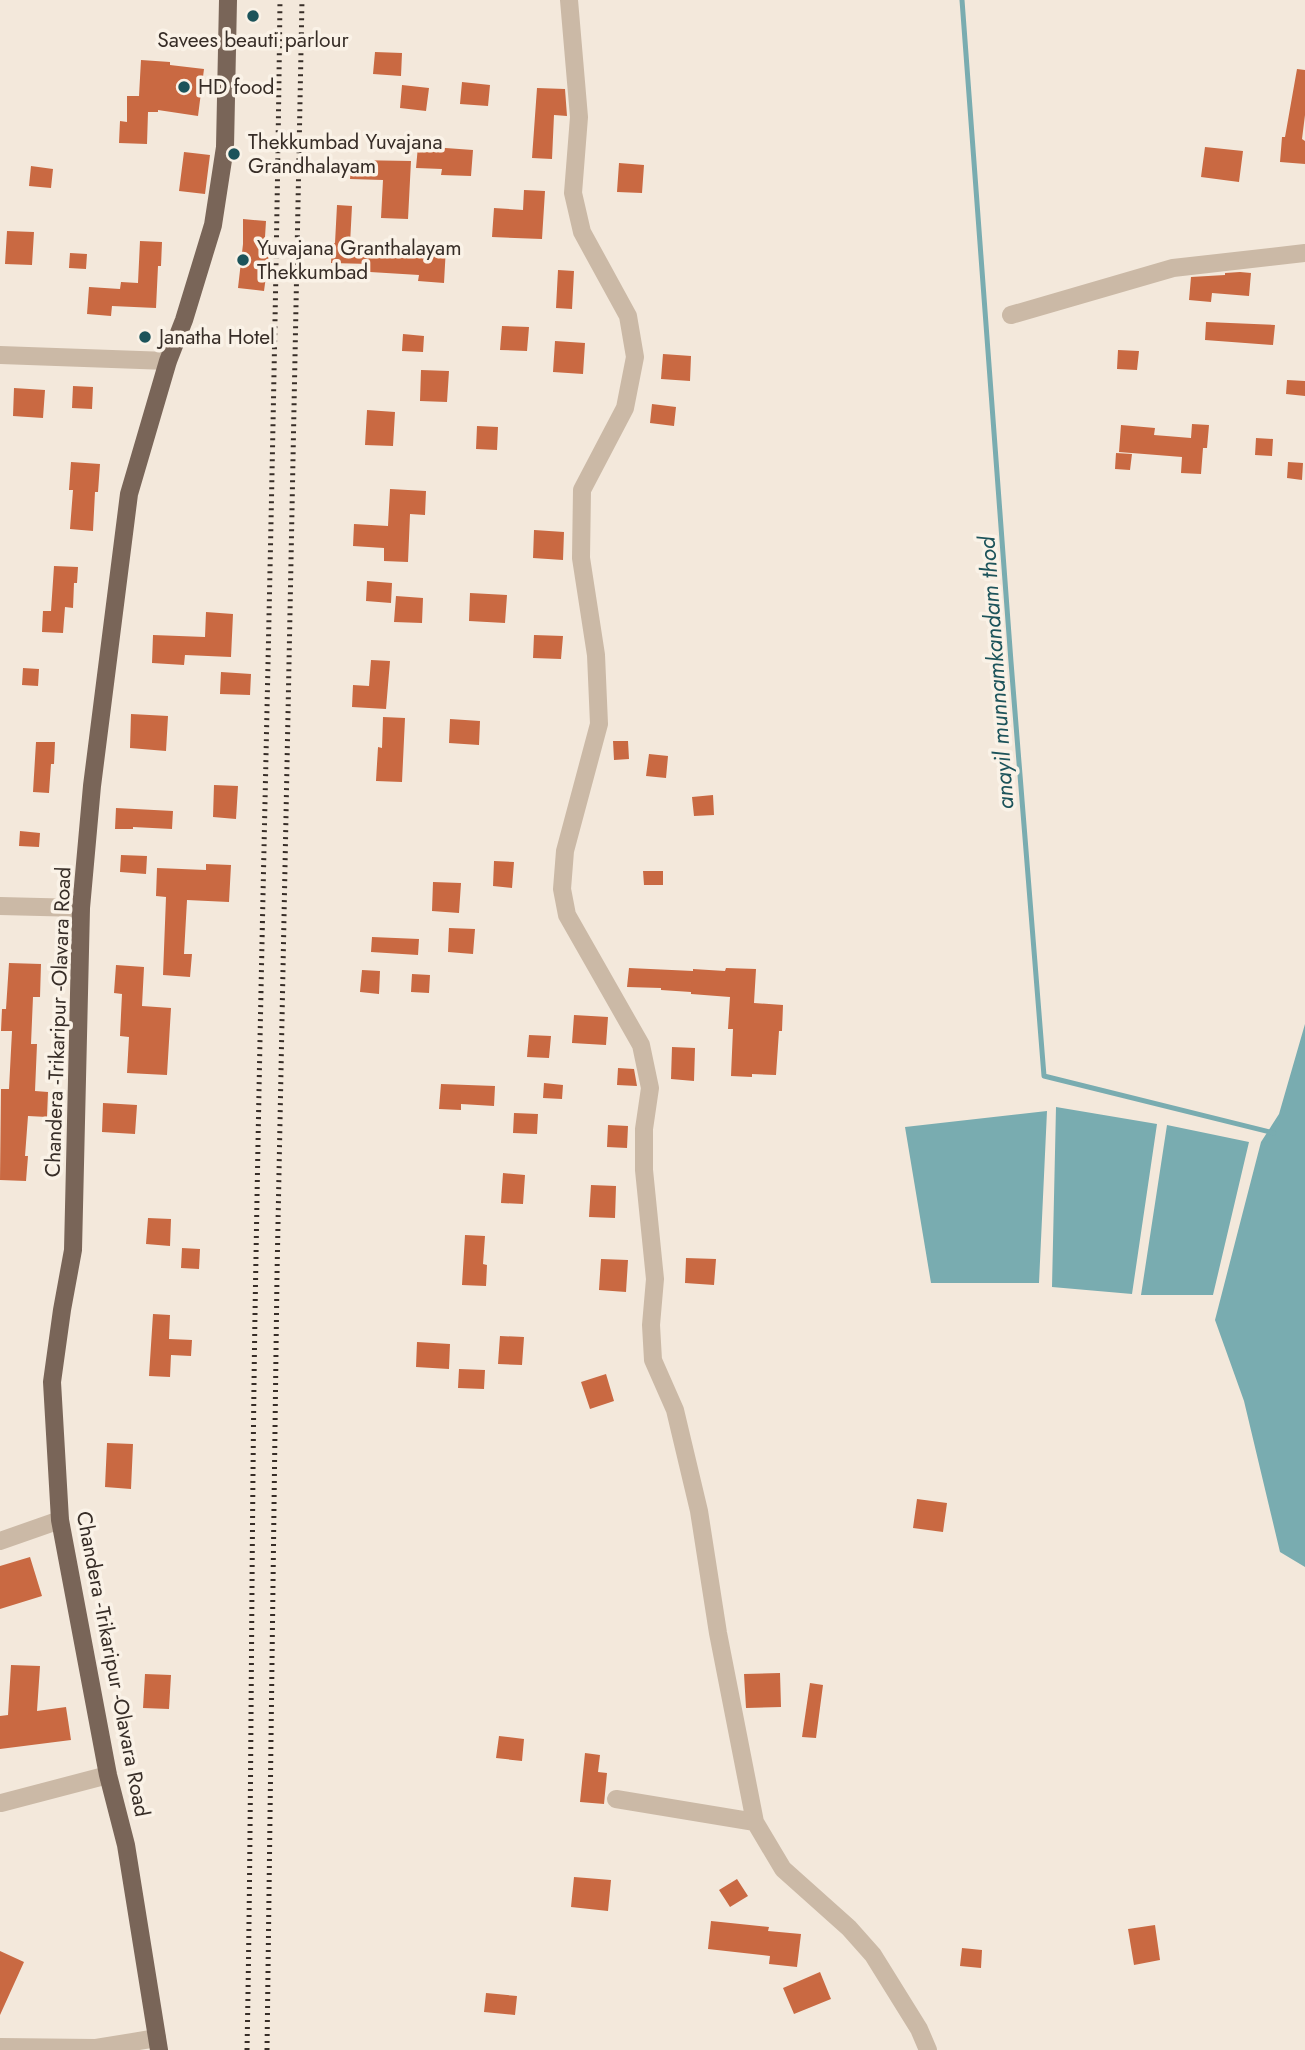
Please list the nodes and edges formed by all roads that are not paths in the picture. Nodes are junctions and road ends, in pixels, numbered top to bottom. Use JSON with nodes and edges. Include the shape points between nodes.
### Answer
{"nodes":[{"id":1,"x":228,"y":0,"type":"edge"},
{"id":2,"x":569,"y":0,"type":"edge"},
{"id":3,"x":1305,"y":253,"type":"edge"},
{"id":4,"x":1011,"y":315,"type":"dead end"},
{"id":5,"x":0,"y":355,"type":"edge"},
{"id":6,"x":168,"y":361,"type":"junction"},
{"id":7,"x":0,"y":906,"type":"edge"},
{"id":8,"x":81,"y":908,"type":"junction"},
{"id":9,"x":60,"y":1520,"type":"junction"},
{"id":10,"x":0,"y":1541,"type":"edge"},
{"id":11,"x":108,"y":1775,"type":"junction"},
{"id":12,"x":616,"y":1799,"type":"dead end"},
{"id":13,"x":1,"y":1803,"type":"edge"},
{"id":14,"x":755,"y":1822,"type":"junction"},
{"id":15,"x":158,"y":2044,"type":"edge"},
{"id":16,"x":0,"y":2047,"type":"edge"},
{"id":17,"x":928,"y":2050,"type":"edge"}],
"edges":[{"from":1,"to":6,"type":"main road","name":"Chandera -Trikaripur -Olavara Road","via":[[225,147],[213,225]]},
{"from":2,"to":14,"type":"street","via":[[579,117],[573,193],[582,232],[628,316],[635,357],[625,408],[582,490],[582,558],[596,655],[599,724],[565,851],[562,889],[567,915],[641,1045],[650,1088],[644,1170],[655,1279],[653,1360],[676,1410],[696,1498]]},
{"from":3,"to":4,"type":"street","via":[[1173,268]]},
{"from":5,"to":6,"type":"street"},
{"from":6,"to":8,"type":"main road","name":"Chandera -Trikaripur -Olavara Road","via":[[129,494]]},
{"from":7,"to":8,"type":"street"},
{"from":8,"to":9,"type":"main road","name":"Chandera -Trikaripur -Olavara Road","via":[[73,1250],[52,1382]]},
{"from":9,"to":10,"type":"street"},
{"from":9,"to":11,"type":"main road","name":"Chandera -Trikaripur -Olavara Road"},
{"from":11,"to":13,"type":"street"},
{"from":11,"to":15,"type":"main road","name":"Chandera -Trikaripur -Olavara Road","via":[[126,1845]]},
{"from":12,"to":14,"type":"street"},
{"from":14,"to":17,"type":"street","via":[[783,1869],[873,1955]]},
{"from":15,"to":16,"type":"street"}]}
